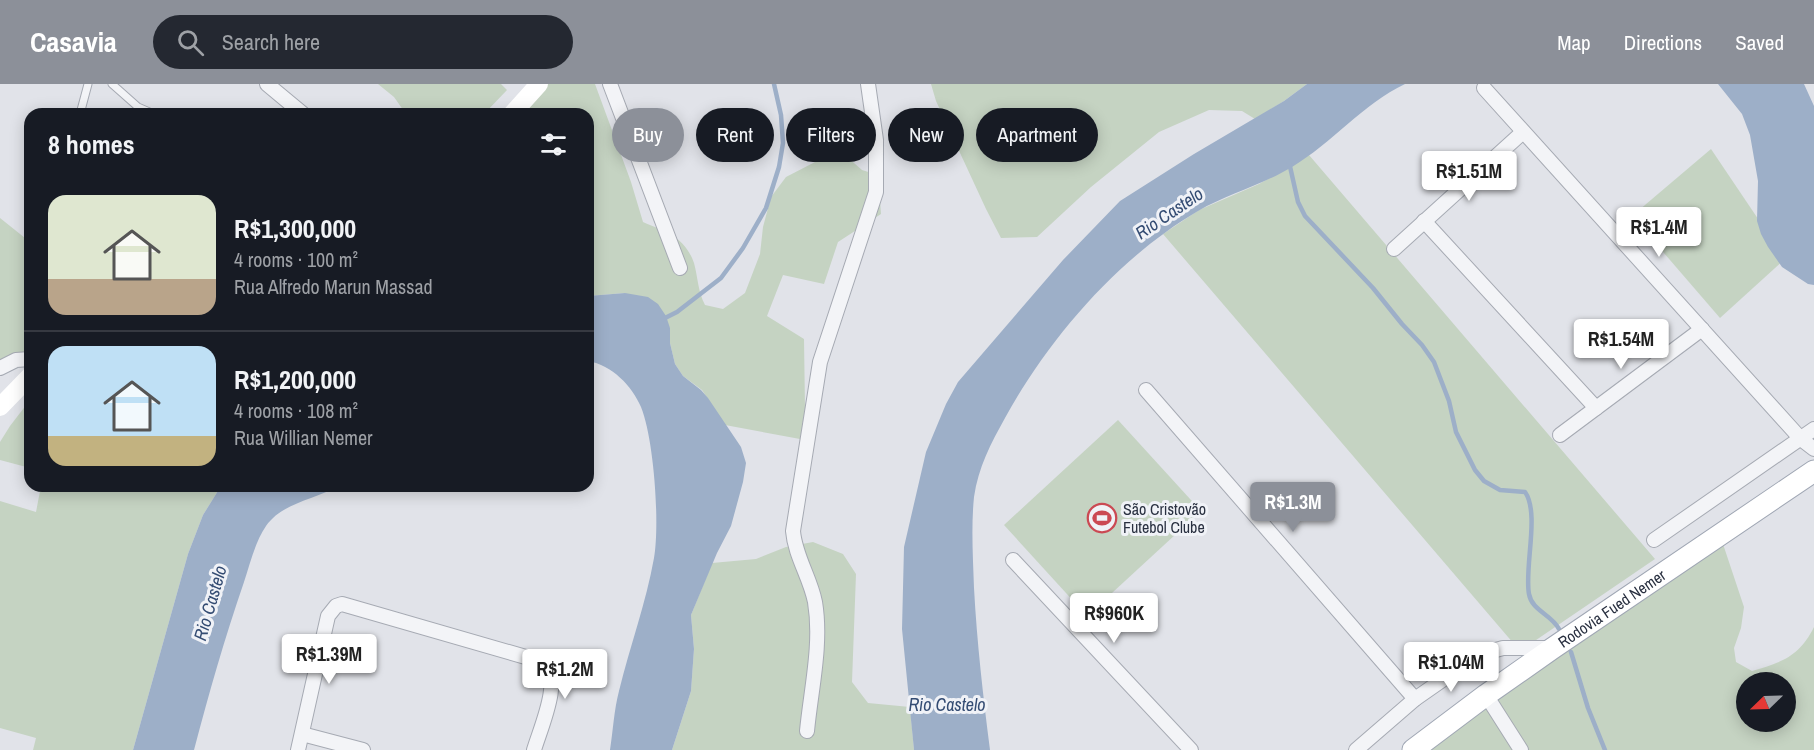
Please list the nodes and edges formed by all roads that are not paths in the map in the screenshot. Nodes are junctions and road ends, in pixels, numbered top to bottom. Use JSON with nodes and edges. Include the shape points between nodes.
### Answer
{"nodes":[{"id":1,"x":88,"y":84,"type":"edge"},
{"id":2,"x":112,"y":84,"type":"edge"},
{"id":3,"x":267,"y":84,"type":"edge"},
{"id":4,"x":539,"y":84,"type":"edge"},
{"id":5,"x":610,"y":84,"type":"edge"},
{"id":6,"x":868,"y":84,"type":"edge"},
{"id":7,"x":1484,"y":88,"type":"dead end"},
{"id":8,"x":82,"y":108,"type":"edge"},
{"id":9,"x":140,"y":108,"type":"edge"},
{"id":10,"x":296,"y":108,"type":"edge"},
{"id":11,"x":517,"y":108,"type":"edge"},
{"id":12,"x":1523,"y":132,"type":"junction"},
{"id":13,"x":1424,"y":221,"type":"junction"},
{"id":14,"x":1394,"y":249,"type":"dead end"},
{"id":15,"x":680,"y":268,"type":"dead end"},
{"id":16,"x":1702,"y":329,"type":"junction"},
{"id":17,"x":24,"y":359,"type":"edge"},
{"id":18,"x":0,"y":368,"type":"edge"},
{"id":19,"x":24,"y":382,"type":"edge"},
{"id":20,"x":1146,"y":390,"type":"dead end"},
{"id":21,"x":0,"y":407,"type":"edge"},
{"id":22,"x":1596,"y":408,"type":"junction"},
{"id":23,"x":1814,"y":429,"type":"edge"},
{"id":24,"x":1560,"y":435,"type":"dead end"},
{"id":25,"x":1800,"y":439,"type":"junction"},
{"id":26,"x":1814,"y":449,"type":"edge"},
{"id":27,"x":1814,"y":471,"type":"edge"},
{"id":28,"x":1654,"y":540,"type":"dead end"},
{"id":29,"x":1013,"y":560,"type":"dead end"},
{"id":30,"x":1553,"y":648,"type":"junction"},
{"id":31,"x":1486,"y":695,"type":"junction"},
{"id":32,"x":1415,"y":699,"type":"junction"},
{"id":33,"x":807,"y":731,"type":"dead end"},
{"id":34,"x":302,"y":734,"type":"junction"},
{"id":35,"x":298,"y":750,"type":"edge"},
{"id":36,"x":363,"y":750,"type":"edge"},
{"id":37,"x":534,"y":750,"type":"edge"},
{"id":38,"x":1191,"y":750,"type":"edge"},
{"id":39,"x":1356,"y":750,"type":"edge"},
{"id":40,"x":1413,"y":750,"type":"edge"},
{"id":41,"x":1521,"y":750,"type":"edge"}],
"edges":[{"from":1,"to":8,"type":"lane"},
{"from":2,"to":9,"type":"lane"},
{"from":3,"to":10,"type":"street"},
{"from":4,"to":11,"type":"street"},
{"from":5,"to":15,"type":"street"},
{"from":6,"to":33,"type":"street","via":[[876,140],[876,192],[820,362],[793,531],[817,614]]},
{"from":7,"to":12,"type":"street"},
{"from":12,"to":13,"type":"street"},
{"from":12,"to":16,"type":"street"},
{"from":13,"to":14,"type":"street"},
{"from":13,"to":22,"type":"street"},
{"from":16,"to":22,"type":"street"},
{"from":16,"to":25,"type":"street"},
{"from":17,"to":18,"type":"street"},
{"from":19,"to":21,"type":"street"},
{"from":20,"to":32,"type":"street"},
{"from":22,"to":24,"type":"street"},
{"from":23,"to":25,"type":"street"},
{"from":25,"to":26,"type":"street"},
{"from":25,"to":28,"type":"street"},
{"from":27,"to":30,"type":"main road","name":"Rodovia Fued Nemer"},
{"from":29,"to":38,"type":"street"},
{"from":30,"to":31,"type":"main road","name":"Rodovia Fued Nemer"},
{"from":30,"to":32,"type":"street","via":[[1503,648],[1485,653]]},
{"from":31,"to":40,"type":"main road","name":"Rodovia Fued Nemer"},
{"from":31,"to":41,"type":"street"},
{"from":32,"to":39,"type":"street"},
{"from":34,"to":35,"type":"street"},
{"from":34,"to":36,"type":"street"},
{"from":34,"to":37,"type":"street","via":[[328,616],[342,604],[543,662],[550,668],[552,684]]}]}
